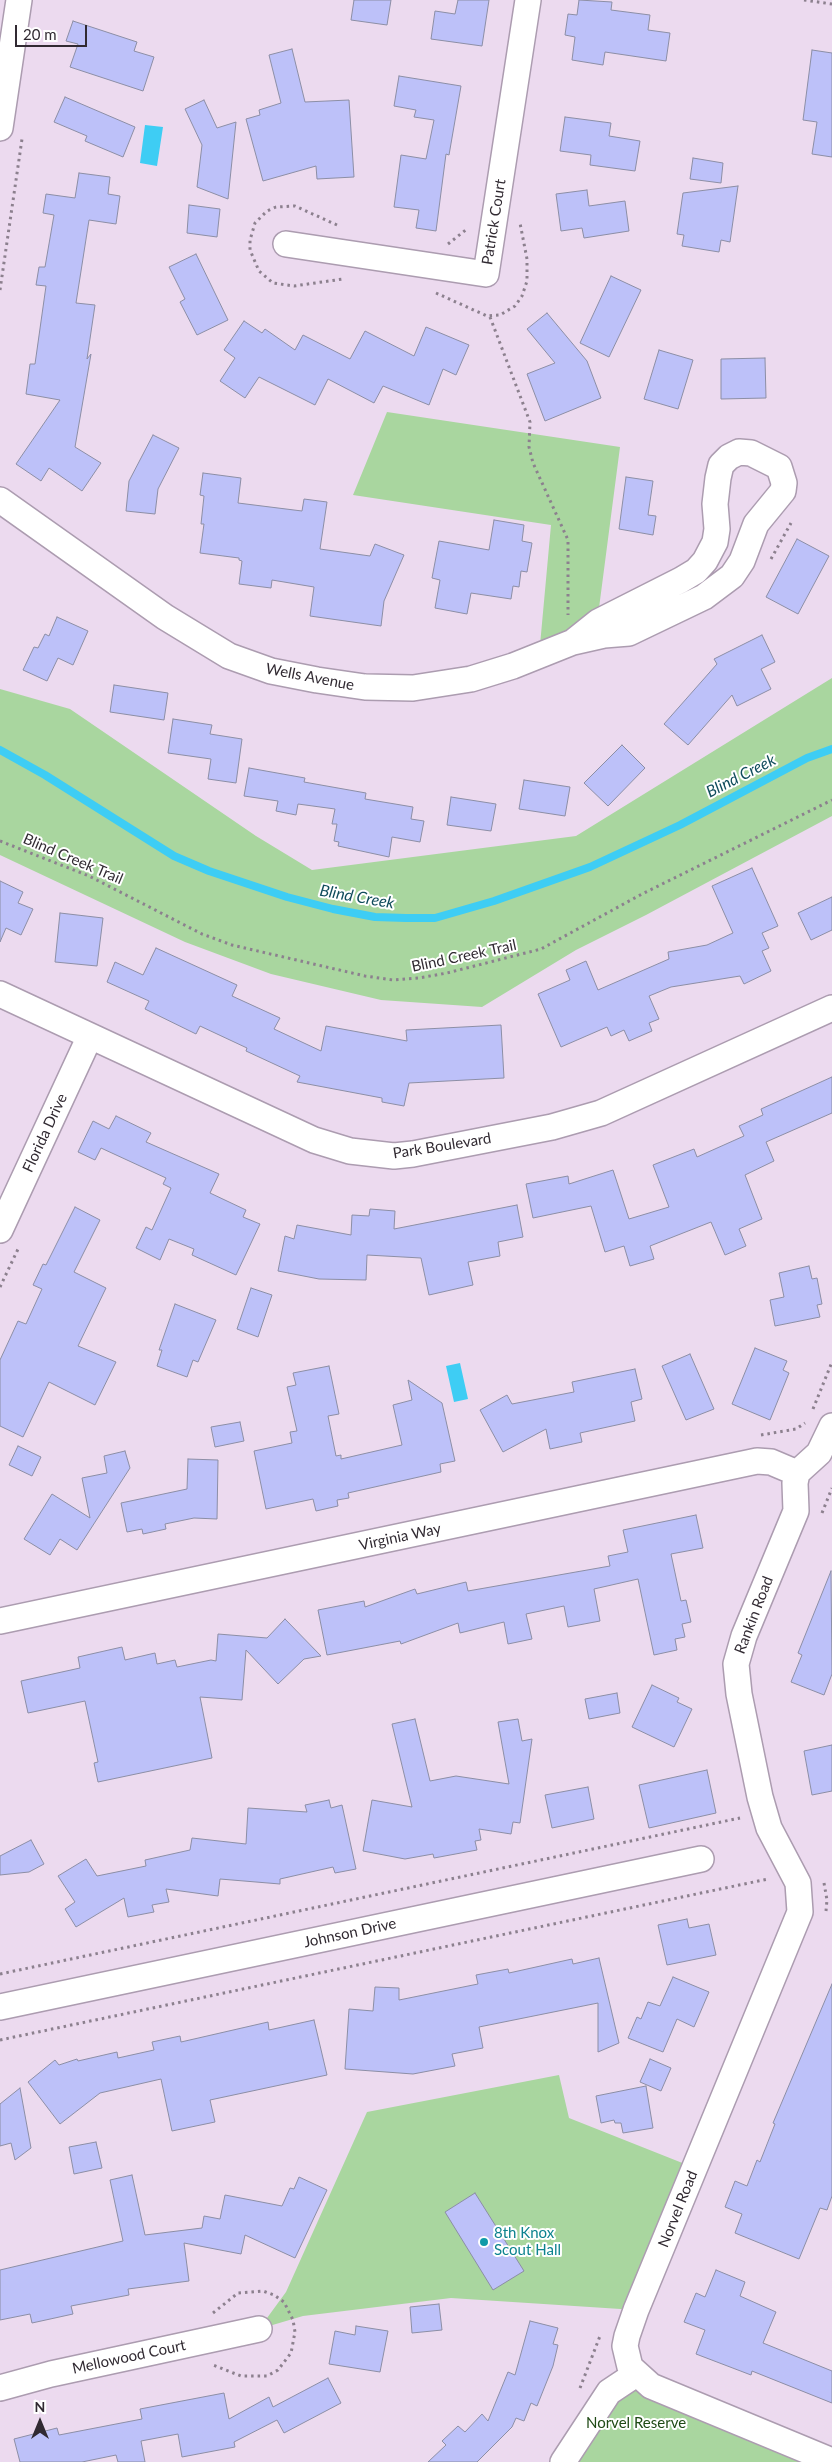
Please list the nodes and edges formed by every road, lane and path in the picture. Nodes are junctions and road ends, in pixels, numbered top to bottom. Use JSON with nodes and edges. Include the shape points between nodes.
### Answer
{"nodes":[{"id":1,"x":19,"y":0,"type":"edge"},
{"id":2,"x":528,"y":0,"type":"edge"},
{"id":3,"x":804,"y":0,"type":"edge"},
{"id":4,"x":832,"y":4,"type":"edge"},
{"id":5,"x":11,"y":132,"type":"edge"},
{"id":6,"x":521,"y":214,"type":"dead end"},
{"id":7,"x":469,"y":227,"type":"dead end"},
{"id":8,"x":343,"y":228,"type":"dead end"},
{"id":9,"x":286,"y":244,"type":"dead end"},
{"id":10,"x":441,"y":245,"type":"dead end"},
{"id":11,"x":348,"y":279,"type":"dead end"},
{"id":12,"x":0,"y":290,"type":"edge"},
{"id":13,"x":433,"y":293,"type":"dead end"},
{"id":14,"x":490,"y":316,"type":"junction"},
{"id":15,"x":0,"y":500,"type":"edge"},
{"id":16,"x":792,"y":519,"type":"dead end"},
{"id":17,"x":767,"y":565,"type":"dead end"},
{"id":18,"x":571,"y":630,"type":"junction"},
{"id":19,"x":832,"y":800,"type":"edge"},
{"id":20,"x":0,"y":841,"type":"edge"},
{"id":21,"x":0,"y":994,"type":"edge"},
{"id":22,"x":832,"y":1008,"type":"edge"},
{"id":23,"x":90,"y":1036,"type":"junction"},
{"id":24,"x":0,"y":1230,"type":"edge"},
{"id":25,"x":832,"y":1362,"type":"edge"},
{"id":26,"x":812,"y":1411,"type":"dead end"},
{"id":27,"x":808,"y":1420,"type":"dead end"},
{"id":28,"x":832,"y":1426,"type":"edge"},
{"id":29,"x":780,"y":1431,"type":"dead end"},
{"id":30,"x":798,"y":1473,"type":"junction"},
{"id":31,"x":832,"y":1488,"type":"edge"},
{"id":32,"x":821,"y":1514,"type":"dead end"},
{"id":33,"x":0,"y":1621,"type":"edge"},
{"id":34,"x":743,"y":1818,"type":"dead end"},
{"id":35,"x":777,"y":1845,"type":"joint"},
{"id":36,"x":701,"y":1859,"type":"dead end"},
{"id":37,"x":771,"y":1878,"type":"dead end"},
{"id":38,"x":822,"y":1878,"type":"dead end"},
{"id":39,"x":824,"y":1917,"type":"dead end"},
{"id":40,"x":0,"y":1974,"type":"edge"},
{"id":41,"x":0,"y":2007,"type":"edge"},
{"id":42,"x":0,"y":2040,"type":"edge"},
{"id":43,"x":259,"y":2328,"type":"dead end"},
{"id":44,"x":636,"y":2374,"type":"junction"},
{"id":45,"x":0,"y":2388,"type":"edge"},
{"id":46,"x":832,"y":2461,"type":"edge"},
{"id":47,"x":563,"y":2462,"type":"edge"}],
"edges":[{"from":1,"to":5,"type":"street"},
{"from":2,"to":9,"type":"street","name":"Patrick Court","via":[[486,274]]},
{"from":3,"to":4,"type":"path"},
{"from":5,"to":12,"type":"path"},
{"from":6,"to":14,"type":"path","via":[[528,271],[526,289],[515,306]]},
{"from":7,"to":10,"type":"path","via":[[452,242]]},
{"from":8,"to":11,"type":"path","via":[[295,206],[276,207],[260,216],[255,223],[250,250],[253,262],[264,278],[282,286]]},
{"from":13,"to":14,"type":"path"},
{"from":14,"to":18,"type":"path","via":[[530,422],[529,447],[533,463],[568,540]]},
{"from":15,"to":18,"type":"street","name":"Wells Avenue","via":[[195,637],[229,656],[271,671],[365,687],[413,688],[471,679],[513,666]]},
{"from":16,"to":17,"type":"path"},
{"from":18,"to":18,"type":"street","name":"Wells Avenue","via":[[598,622],[682,580],[706,561],[717,529],[718,478],[721,465],[729,457],[739,452],[751,453],[779,467],[783,491],[756,524],[742,561],[732,576],[704,597],[629,632],[604,635]]},
{"from":19,"to":20,"type":"path","name":"Blind Creek Trail","via":[[642,894],[541,949],[447,973],[393,980],[232,945],[202,934],[89,876]]},
{"from":21,"to":23,"type":"street","name":"Park Boulevard"},
{"from":22,"to":23,"type":"street","name":"Park Boulevard","via":[[601,1113],[552,1127],[394,1156],[350,1151],[314,1140]]},
{"from":23,"to":24,"type":"street","name":"Florida Drive"},
{"from":25,"to":26,"type":"path"},
{"from":27,"to":29,"type":"path","via":[[796,1428]]},
{"from":28,"to":30,"type":"street","via":[[819,1453]]},
{"from":30,"to":33,"type":"street","name":"Virginia Way","via":[[771,1462],[757,1461]]},
{"from":30,"to":35,"type":"street","name":"Rankin Road","via":[[796,1511],[744,1636],[736,1664],[760,1797]]},
{"from":31,"to":32,"type":"path"},
{"from":34,"to":40,"type":"path"},
{"from":35,"to":44,"type":"street","name":"Norvel Road","via":[[798,1883],[800,1912],[626,2336],[627,2359]]},
{"from":36,"to":41,"type":"street","name":"Johnson Drive"},
{"from":37,"to":42,"type":"path"},
{"from":38,"to":39,"type":"path","via":[[827,1900]]},
{"from":43,"to":45,"type":"street","name":"Mellowood Court"},
{"from":44,"to":46,"type":"street","via":[[652,2386]]},
{"from":44,"to":47,"type":"street","via":[[609,2392]]}]}
